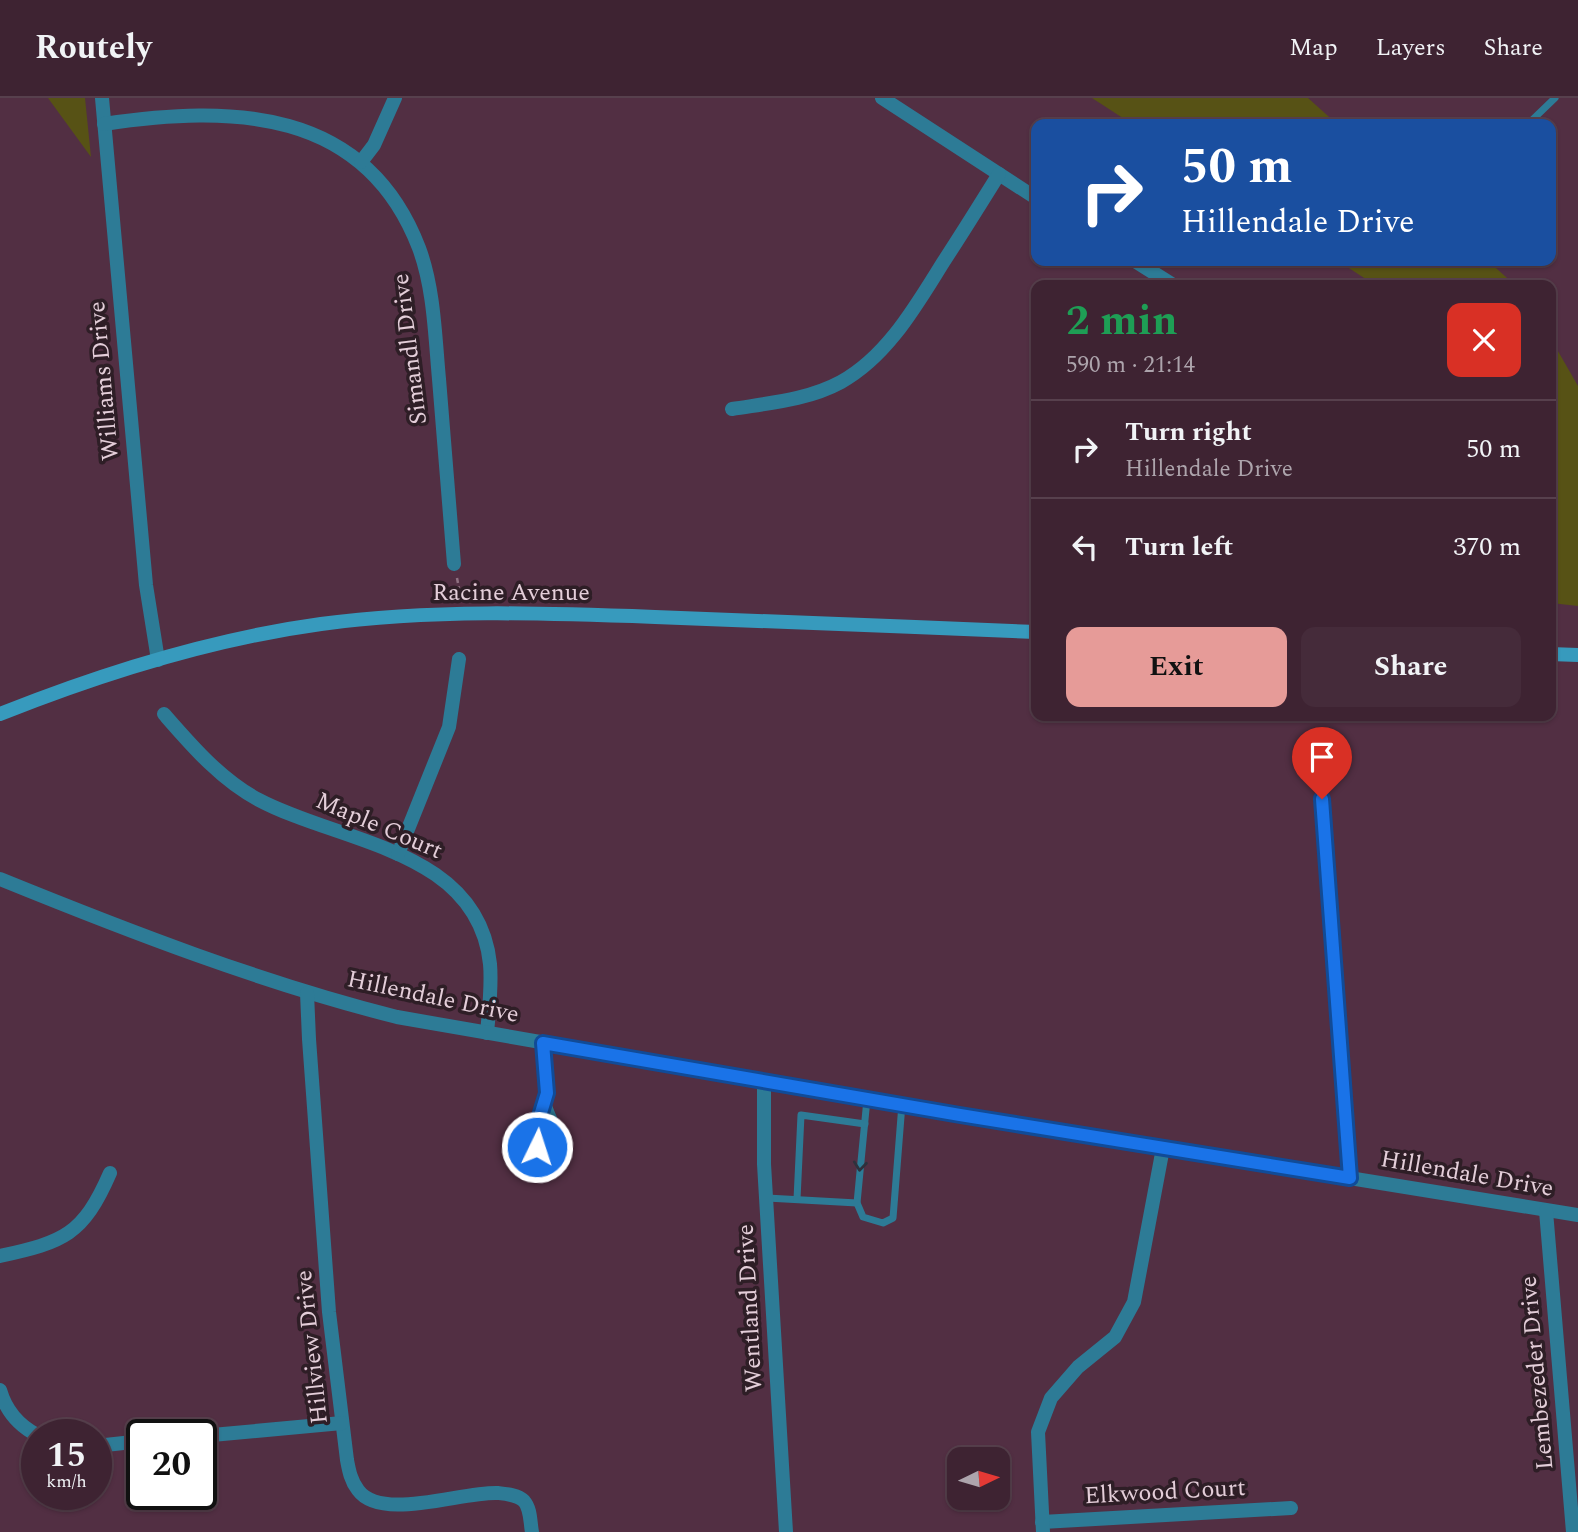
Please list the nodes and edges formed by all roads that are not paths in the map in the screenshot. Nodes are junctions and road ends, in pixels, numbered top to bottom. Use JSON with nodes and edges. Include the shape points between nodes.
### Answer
{"nodes":[{"id":1,"x":102,"y":98,"type":"edge"},
{"id":2,"x":395,"y":98,"type":"edge"},
{"id":3,"x":882,"y":98,"type":"edge"},
{"id":4,"x":1555,"y":98,"type":"edge"},
{"id":5,"x":1533,"y":119,"type":"edge"},
{"id":6,"x":104,"y":124,"type":"junction"},
{"id":7,"x":361,"y":162,"type":"junction"},
{"id":8,"x":999,"y":174,"type":"junction"},
{"id":9,"x":1031,"y":195,"type":"edge"},
{"id":10,"x":1143,"y":266,"type":"edge"},
{"id":11,"x":1165,"y":280,"type":"edge"},
{"id":12,"x":732,"y":409,"type":"dead end"},
{"id":13,"x":454,"y":564,"type":"road end"},
{"id":14,"x":1031,"y":632,"type":"edge"},
{"id":15,"x":1556,"y":654,"type":"edge"},
{"id":16,"x":1578,"y":655,"type":"edge"},
{"id":17,"x":459,"y":659,"type":"dead end"},
{"id":18,"x":159,"y":660,"type":"junction"},
{"id":19,"x":0,"y":714,"type":"edge"},
{"id":20,"x":164,"y":714,"type":"dead end"},
{"id":21,"x":1322,"y":799,"type":"dead end"},
{"id":22,"x":398,"y":854,"type":"junction"},
{"id":23,"x":0,"y":879,"type":"edge"},
{"id":24,"x":307,"y":993,"type":"junction"},
{"id":25,"x":487,"y":1033,"type":"junction"},
{"id":26,"x":543,"y":1043,"type":"junction"},
{"id":27,"x":764,"y":1082,"type":"junction"},
{"id":28,"x":547,"y":1093,"type":"junction"},
{"id":29,"x":867,"y":1098,"type":"junction"},
{"id":30,"x":902,"y":1104,"type":"junction"},
{"id":31,"x":865,"y":1124,"type":"junction"},
{"id":32,"x":1163,"y":1147,"type":"junction"},
{"id":33,"x":110,"y":1172,"type":"dead end"},
{"id":34,"x":1350,"y":1178,"type":"junction"},
{"id":35,"x":766,"y":1198,"type":"junction"},
{"id":36,"x":797,"y":1199,"type":"junction"},
{"id":37,"x":857,"y":1203,"type":"junction"},
{"id":38,"x":1546,"y":1211,"type":"junction"},
{"id":39,"x":1578,"y":1215,"type":"edge"},
{"id":40,"x":0,"y":1256,"type":"edge"},
{"id":41,"x":0,"y":1390,"type":"edge"},
{"id":42,"x":342,"y":1423,"type":"junction"},
{"id":43,"x":21,"y":1425,"type":"edge"},
{"id":44,"x":217,"y":1435,"type":"edge"},
{"id":45,"x":1291,"y":1508,"type":"dead end"},
{"id":46,"x":1042,"y":1527,"type":"edge"},
{"id":47,"x":532,"y":1532,"type":"edge"},
{"id":48,"x":786,"y":1532,"type":"edge"},
{"id":49,"x":1573,"y":1532,"type":"edge"}],
"edges":[{"from":1,"to":6,"type":"street","name":"Williams Drive"},
{"from":2,"to":7,"type":"street","via":[[386,123]]},
{"from":3,"to":8,"type":"street"},
{"from":4,"to":5,"type":"lane"},
{"from":6,"to":7,"type":"street","name":"Simandl Drive","via":[[191,114],[248,117],[289,125]]},
{"from":6,"to":18,"type":"street","name":"Williams Drive","via":[[146,585]]},
{"from":7,"to":13,"type":"street","name":"Simandl Drive","via":[[408,223],[425,271],[434,326]]},
{"from":8,"to":9,"type":"street"},
{"from":8,"to":12,"type":"street","via":[[907,317],[870,361],[822,390]]},
{"from":10,"to":11,"type":"street"},
{"from":14,"to":18,"type":"main road","name":"Racine Avenue","via":[[463,614],[319,624]]},
{"from":15,"to":16,"type":"main road"},
{"from":17,"to":22,"type":"street","via":[[449,727]]},
{"from":18,"to":19,"type":"main road","name":"Racine Avenue"},
{"from":20,"to":22,"type":"street","name":"Maple Court","via":[[222,776],[260,801]]},
{"from":21,"to":34,"type":"lane"},
{"from":22,"to":25,"type":"street","name":"Maple Court","via":[[459,892],[481,929],[490,964]]},
{"from":23,"to":24,"type":"street","name":"Hillendale Drive"},
{"from":24,"to":25,"type":"street","name":"Hillendale Drive","via":[[397,1017]]},
{"from":24,"to":42,"type":"street","name":"Hillview Drive","via":[[329,1312]]},
{"from":25,"to":26,"type":"street","name":"Hillendale Drive"},
{"from":26,"to":27,"type":"street","name":"Hillendale Drive"},
{"from":26,"to":28,"type":"lane"},
{"from":27,"to":29,"type":"street","name":"Hillendale Drive"},
{"from":27,"to":35,"type":"street","name":"Wentland Drive"},
{"from":28,"to":28,"type":"lane","via":[[568,1150],[562,1160],[547,1161],[537,1147],[537,1126]]},
{"from":29,"to":30,"type":"street","name":"Hillendale Drive"},
{"from":29,"to":31,"type":"lane"},
{"from":30,"to":32,"type":"street","name":"Hillendale Drive"},
{"from":30,"to":37,"type":"lane","via":[[893,1218],[883,1223],[863,1216]]},
{"from":31,"to":36,"type":"lane","via":[[801,1115]]},
{"from":31,"to":37,"type":"lane","one_way":true},
{"from":32,"to":34,"type":"street","name":"Hillendale Drive"},
{"from":32,"to":46,"type":"street","via":[[1134,1302],[1115,1337],[1078,1367],[1051,1398],[1038,1432]]},
{"from":33,"to":40,"type":"street","via":[[96,1204],[70,1233],[42,1247]]},
{"from":34,"to":38,"type":"street","name":"Hillendale Drive"},
{"from":35,"to":36,"type":"lane"},
{"from":35,"to":48,"type":"street","name":"Wentland Drive"},
{"from":36,"to":37,"type":"lane"},
{"from":38,"to":39,"type":"street","name":"Hillendale Drive"},
{"from":38,"to":49,"type":"street","name":"Lembezeder Drive"},
{"from":41,"to":43,"type":"street"},
{"from":42,"to":44,"type":"street"},
{"from":42,"to":47,"type":"street","name":"Hillview Drive","via":[[351,1479],[369,1500],[399,1505],[506,1494],[524,1501]]},
{"from":45,"to":46,"type":"street","name":"Elkwood Court"}]}
